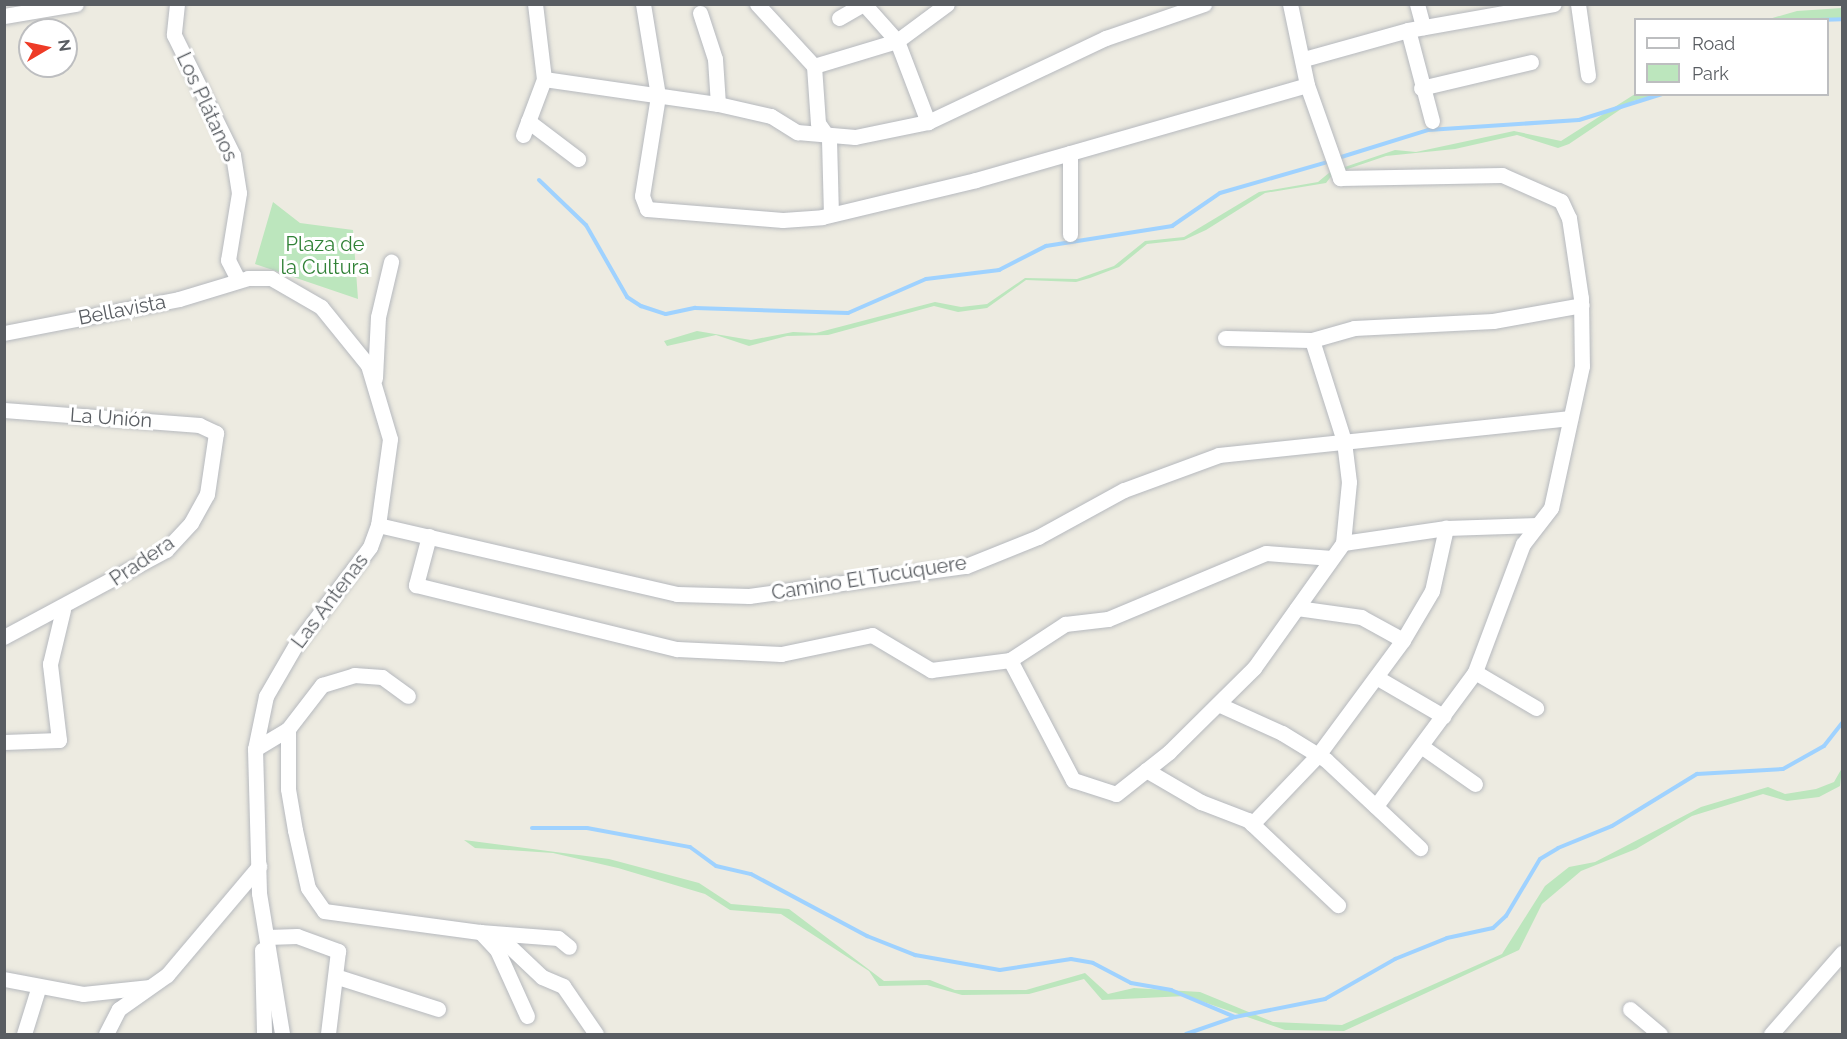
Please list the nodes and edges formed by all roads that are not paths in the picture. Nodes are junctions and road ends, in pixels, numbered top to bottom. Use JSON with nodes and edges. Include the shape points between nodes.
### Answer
{"nodes":[{"id":1,"x":76,"y":4,"type":"edge"},
{"id":2,"x":177,"y":4,"type":"edge"},
{"id":3,"x":535,"y":4,"type":"edge"},
{"id":4,"x":643,"y":4,"type":"edge"},
{"id":5,"x":757,"y":4,"type":"edge"},
{"id":6,"x":864,"y":4,"type":"edge"},
{"id":7,"x":947,"y":4,"type":"edge"},
{"id":8,"x":1204,"y":4,"type":"edge"},
{"id":9,"x":1290,"y":4,"type":"edge"},
{"id":10,"x":1417,"y":4,"type":"edge"},
{"id":11,"x":1554,"y":4,"type":"edge"},
{"id":12,"x":1578,"y":4,"type":"edge"},
{"id":13,"x":1174,"y":9,"type":"edge"},
{"id":14,"x":700,"y":13,"type":"dead end"},
{"id":15,"x":4,"y":16,"type":"edge"},
{"id":16,"x":838,"y":18,"type":"dead end"},
{"id":17,"x":1423,"y":27,"type":"junction"},
{"id":18,"x":1408,"y":30,"type":"junction"},
{"id":19,"x":897,"y":41,"type":"junction"},
{"id":20,"x":1304,"y":59,"type":"junction"},
{"id":21,"x":1532,"y":62,"type":"dead end"},
{"id":22,"x":814,"y":66,"type":"junction"},
{"id":23,"x":1588,"y":75,"type":"dead end"},
{"id":24,"x":544,"y":80,"type":"junction"},
{"id":25,"x":1307,"y":85,"type":"junction"},
{"id":26,"x":1421,"y":88,"type":"junction"},
{"id":27,"x":658,"y":96,"type":"junction"},
{"id":28,"x":718,"y":104,"type":"junction"},
{"id":29,"x":1432,"y":121,"type":"dead end"},
{"id":30,"x":928,"y":122,"type":"junction"},
{"id":31,"x":829,"y":139,"type":"junction"},
{"id":32,"x":1070,"y":153,"type":"junction"},
{"id":33,"x":578,"y":159,"type":"dead end"},
{"id":34,"x":831,"y":213,"type":"junction"},
{"id":35,"x":1070,"y":234,"type":"dead end"},
{"id":36,"x":391,"y":262,"type":"dead end"},
{"id":37,"x":238,"y":280,"type":"junction"},
{"id":38,"x":1582,"y":305,"type":"junction"},
{"id":39,"x":4,"y":333,"type":"edge"},
{"id":40,"x":1226,"y":338,"type":"dead end"},
{"id":41,"x":1312,"y":340,"type":"junction"},
{"id":42,"x":375,"y":384,"type":"junction"},
{"id":43,"x":4,"y":410,"type":"edge"},
{"id":44,"x":1570,"y":418,"type":"junction"},
{"id":45,"x":216,"y":433,"type":"joint"},
{"id":46,"x":1344,"y":441,"type":"junction"},
{"id":47,"x":378,"y":525,"type":"junction"},
{"id":48,"x":1537,"y":525,"type":"junction"},
{"id":49,"x":1446,"y":528,"type":"junction"},
{"id":50,"x":429,"y":536,"type":"junction"},
{"id":51,"x":1343,"y":543,"type":"junction"},
{"id":52,"x":1332,"y":558,"type":"junction"},
{"id":53,"x":1297,"y":608,"type":"junction"},
{"id":54,"x":63,"y":610,"type":"junction"},
{"id":55,"x":4,"y":638,"type":"edge"},
{"id":56,"x":1403,"y":640,"type":"junction"},
{"id":57,"x":1010,"y":660,"type":"junction"},
{"id":58,"x":1475,"y":672,"type":"junction"},
{"id":59,"x":1376,"y":677,"type":"junction"},
{"id":60,"x":408,"y":696,"type":"dead end"},
{"id":61,"x":1220,"y":705,"type":"junction"},
{"id":62,"x":1536,"y":708,"type":"dead end"},
{"id":63,"x":1443,"y":716,"type":"junction"},
{"id":64,"x":288,"y":729,"type":"junction"},
{"id":65,"x":4,"y":742,"type":"edge"},
{"id":66,"x":1421,"y":746,"type":"junction"},
{"id":67,"x":255,"y":749,"type":"junction"},
{"id":68,"x":1318,"y":755,"type":"junction"},
{"id":69,"x":1146,"y":770,"type":"junction"},
{"id":70,"x":1474,"y":784,"type":"dead end"},
{"id":71,"x":1376,"y":806,"type":"junction"},
{"id":72,"x":1252,"y":824,"type":"junction"},
{"id":73,"x":1420,"y":848,"type":"dead end"},
{"id":74,"x":258,"y":866,"type":"junction"},
{"id":75,"x":259,"y":893,"type":"junction"},
{"id":76,"x":1338,"y":905,"type":"dead end"},
{"id":77,"x":480,"y":932,"type":"junction"},
{"id":78,"x":267,"y":937,"type":"junction"},
{"id":79,"x":569,"y":947,"type":"dead end"},
{"id":80,"x":1842,"y":954,"type":"edge"},
{"id":81,"x":338,"y":977,"type":"junction"},
{"id":82,"x":4,"y":979,"type":"edge"},
{"id":83,"x":148,"y":987,"type":"junction"},
{"id":84,"x":38,"y":988,"type":"junction"},
{"id":85,"x":438,"y":1009,"type":"dead end"},
{"id":86,"x":1630,"y":1009,"type":"dead end"},
{"id":87,"x":527,"y":1016,"type":"dead end"},
{"id":88,"x":24,"y":1035,"type":"edge"},
{"id":89,"x":106,"y":1035,"type":"edge"},
{"id":90,"x":264,"y":1035,"type":"edge"},
{"id":91,"x":282,"y":1035,"type":"edge"},
{"id":92,"x":328,"y":1035,"type":"edge"},
{"id":93,"x":596,"y":1035,"type":"edge"},
{"id":94,"x":1660,"y":1035,"type":"edge"},
{"id":95,"x":1771,"y":1035,"type":"edge"}],
"edges":[{"from":1,"to":15,"type":"street"},
{"from":2,"to":37,"type":"street","name":"Los Plátanos","via":[[174,35],[233,155],[239,193],[228,260]]},
{"from":3,"to":24,"type":"street"},
{"from":4,"to":27,"type":"street"},
{"from":5,"to":22,"type":"street"},
{"from":6,"to":16,"type":"street"},
{"from":6,"to":19,"type":"street"},
{"from":7,"to":19,"type":"street"},
{"from":8,"to":13,"type":"street"},
{"from":9,"to":20,"type":"street"},
{"from":10,"to":17,"type":"street"},
{"from":11,"to":17,"type":"street"},
{"from":12,"to":23,"type":"street"},
{"from":13,"to":30,"type":"street"},
{"from":14,"to":28,"type":"street","via":[[715,59]]},
{"from":17,"to":18,"type":"street"},
{"from":18,"to":20,"type":"street"},
{"from":18,"to":26,"type":"street"},
{"from":19,"to":22,"type":"street"},
{"from":19,"to":30,"type":"street"},
{"from":20,"to":25,"type":"street"},
{"from":21,"to":26,"type":"street"},
{"from":22,"to":31,"type":"street","via":[[818,123]]},
{"from":24,"to":27,"type":"street"},
{"from":24,"to":33,"type":"street","via":[[526,128]]},
{"from":25,"to":32,"type":"street"},
{"from":25,"to":38,"type":"street","via":[[1340,178],[1502,175],[1561,201],[1569,218]]},
{"from":26,"to":29,"type":"street"},
{"from":27,"to":28,"type":"street"},
{"from":27,"to":34,"type":"street","via":[[642,196],[647,209],[783,220]]},
{"from":28,"to":31,"type":"street","via":[[771,116],[796,132]]},
{"from":30,"to":31,"type":"street"},
{"from":31,"to":34,"type":"street"},
{"from":32,"to":34,"type":"street"},
{"from":32,"to":35,"type":"street"},
{"from":36,"to":42,"type":"street","via":[[378,317]]},
{"from":37,"to":39,"type":"street","name":"Bellavista","via":[[178,299]]},
{"from":37,"to":42,"type":"street","name":"Las Antenas","via":[[271,278],[321,307],[348,335]]},
{"from":38,"to":41,"type":"street","via":[[1493,321],[1354,328]]},
{"from":38,"to":44,"type":"street","via":[[1582,366]]},
{"from":40,"to":41,"type":"street"},
{"from":41,"to":46,"type":"street"},
{"from":42,"to":47,"type":"street","name":"Las Antenas","via":[[390,439]]},
{"from":43,"to":45,"type":"street","name":"La Unión","via":[[199,425]]},
{"from":44,"to":46,"type":"street","name":"Camino El Tucúquere"},
{"from":44,"to":48,"type":"street","via":[[1551,508]]},
{"from":45,"to":54,"type":"street","name":"Pradera","via":[[207,494],[191,523],[166,550]]},
{"from":46,"to":50,"type":"street","name":"Camino El Tucúquere","via":[[1219,455],[1124,490],[1038,537],[966,566],[749,596],[678,594]]},
{"from":46,"to":51,"type":"street","via":[[1349,482]]},
{"from":47,"to":50,"type":"street","name":"Camino El Tucúquere"},
{"from":47,"to":67,"type":"street","name":"Las Antenas","via":[[365,554],[296,646],[266,696]]},
{"from":48,"to":49,"type":"street"},
{"from":48,"to":58,"type":"street","via":[[1523,544]]},
{"from":49,"to":51,"type":"street"},
{"from":49,"to":56,"type":"street","via":[[1432,591]]},
{"from":50,"to":57,"type":"street","via":[[416,585],[677,649],[781,654],[872,635],[930,670]]},
{"from":51,"to":52,"type":"street"},
{"from":52,"to":53,"type":"street"},
{"from":52,"to":57,"type":"street","via":[[1266,553],[1108,619],[1065,624]]},
{"from":53,"to":56,"type":"street","via":[[1361,618]]},
{"from":53,"to":61,"type":"street"},
{"from":54,"to":55,"type":"street","name":"Pradera"},
{"from":54,"to":65,"type":"street","via":[[51,664],[59,740]]},
{"from":56,"to":59,"type":"street"},
{"from":57,"to":69,"type":"street","via":[[1036,717],[1074,780],[1116,794]]},
{"from":58,"to":62,"type":"street"},
{"from":58,"to":63,"type":"street"},
{"from":59,"to":63,"type":"street"},
{"from":59,"to":68,"type":"street"},
{"from":60,"to":64,"type":"street","via":[[382,677],[354,675],[322,685]]},
{"from":61,"to":68,"type":"street"},
{"from":61,"to":69,"type":"street"},
{"from":63,"to":66,"type":"street"},
{"from":64,"to":67,"type":"street"},
{"from":64,"to":77,"type":"street","via":[[288,789],[295,830],[308,888],[324,911]]},
{"from":66,"to":70,"type":"street"},
{"from":66,"to":71,"type":"street"},
{"from":67,"to":74,"type":"street","name":"Las Antenas"},
{"from":68,"to":71,"type":"street"},
{"from":68,"to":72,"type":"street"},
{"from":69,"to":72,"type":"street"},
{"from":71,"to":73,"type":"street"},
{"from":72,"to":76,"type":"street"},
{"from":74,"to":75,"type":"street","name":"Las Antenas"},
{"from":74,"to":83,"type":"street","via":[[167,975]]},
{"from":75,"to":78,"type":"street","name":"Las Antenas"},
{"from":75,"to":90,"type":"street","name":"Las Antenas"},
{"from":77,"to":79,"type":"street","via":[[558,938]]},
{"from":77,"to":87,"type":"street","via":[[497,950]]},
{"from":77,"to":93,"type":"street","via":[[504,941],[542,977],[563,986]]},
{"from":78,"to":81,"type":"street","via":[[297,936],[338,951]]},
{"from":78,"to":91,"type":"street","name":"Las Antenas"},
{"from":80,"to":95,"type":"street"},
{"from":81,"to":85,"type":"street"},
{"from":81,"to":92,"type":"street"},
{"from":82,"to":84,"type":"street"},
{"from":83,"to":84,"type":"street","via":[[83,994]]},
{"from":83,"to":89,"type":"street","via":[[119,1009]]},
{"from":84,"to":88,"type":"street"},
{"from":86,"to":94,"type":"street"}]}
